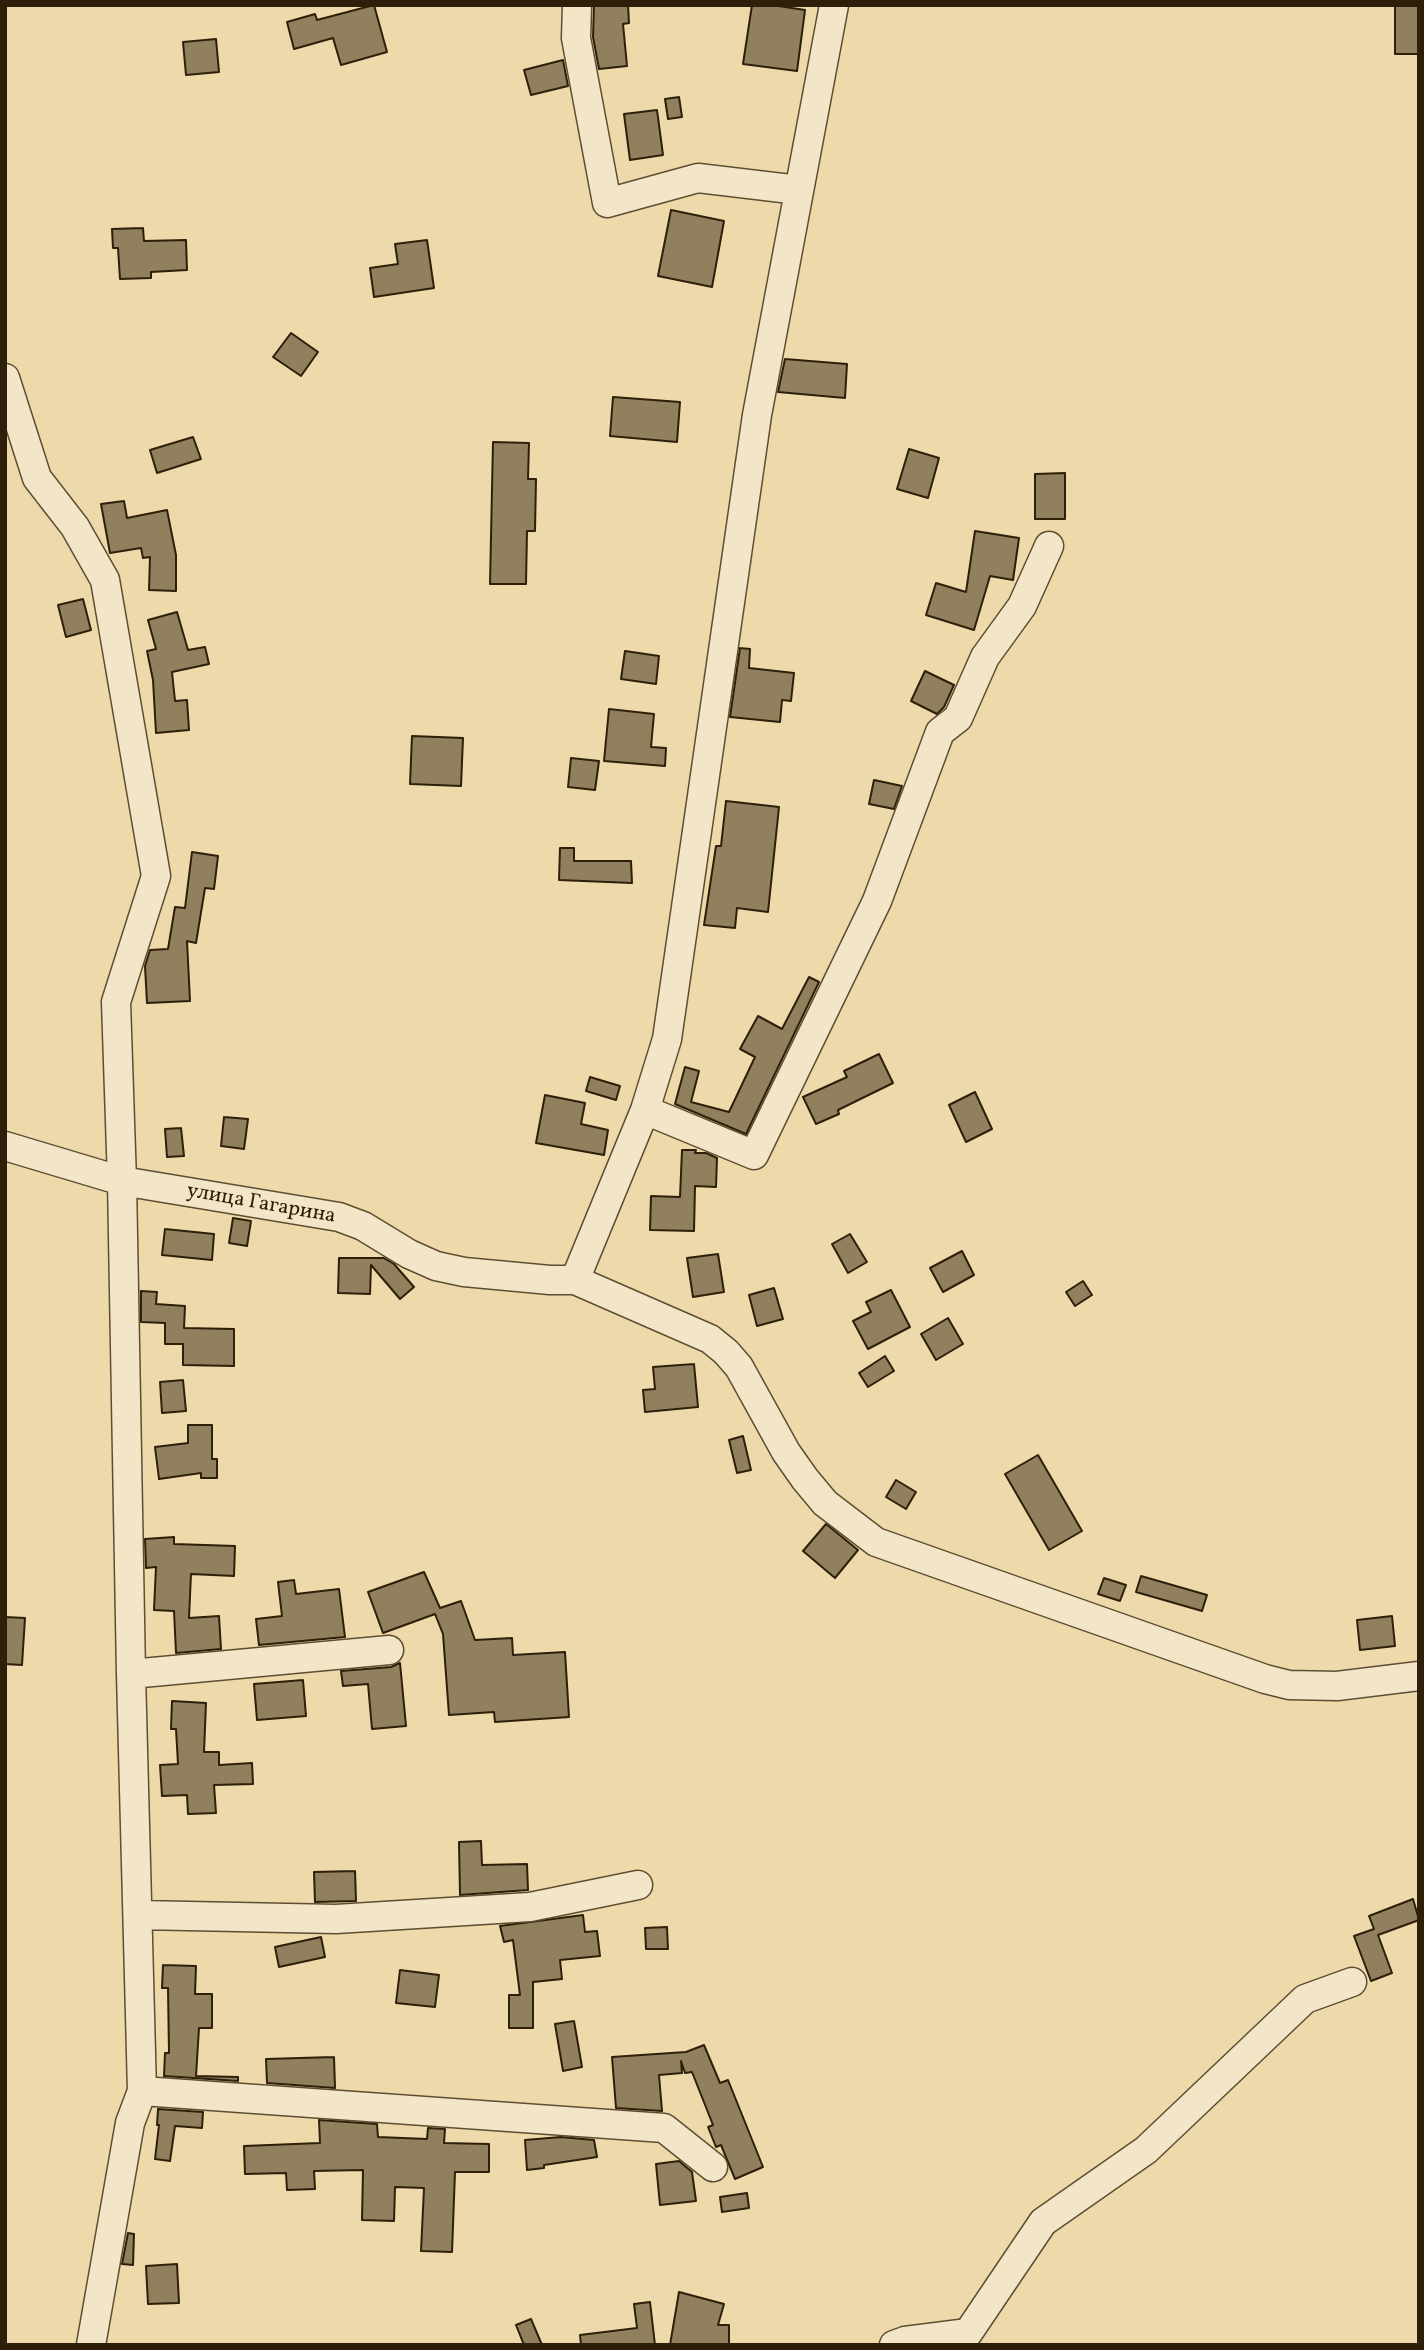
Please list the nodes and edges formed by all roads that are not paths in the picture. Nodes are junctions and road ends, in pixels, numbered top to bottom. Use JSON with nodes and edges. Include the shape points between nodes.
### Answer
{"nodes":[{"id":1,"x":577,"y":5,"type":"edge"},
{"id":2,"x":834,"y":5,"type":"edge"},
{"id":3,"x":799,"y":190,"type":"junction"},
{"id":4,"x":5,"y":378,"type":"edge"},
{"id":5,"x":1049,"y":546,"type":"dead end"},
{"id":6,"x":645,"y":1110,"type":"junction"},
{"id":7,"x":5,"y":1146,"type":"edge"},
{"id":8,"x":122,"y":1181,"type":"junction"},
{"id":9,"x":575,"y":1280,"type":"junction"},
{"id":10,"x":389,"y":1650,"type":"dead end"},
{"id":11,"x":131,"y":1674,"type":"junction"},
{"id":12,"x":1419,"y":1676,"type":"edge"},
{"id":13,"x":638,"y":1885,"type":"dead end"},
{"id":14,"x":139,"y":1915,"type":"junction"},
{"id":15,"x":1352,"y":1982,"type":"dead end"},
{"id":16,"x":142,"y":2091,"type":"junction"},
{"id":17,"x":713,"y":2167,"type":"dead end"},
{"id":18,"x":91,"y":2345,"type":"edge"},
{"id":19,"x":894,"y":2345,"type":"edge"}],
"edges":[{"from":1,"to":3,"type":"street","via":[[576,38],[607,203],[698,178]]},
{"from":2,"to":3,"type":"street"},
{"from":3,"to":6,"type":"street","via":[[757,415],[667,1039]]},
{"from":4,"to":8,"type":"street","via":[[37,478],[75,527],[105,580],[156,876],[116,1002]]},
{"from":5,"to":6,"type":"street","via":[[1022,606],[985,657],[958,718],[940,732],[877,901],[754,1155]]},
{"from":6,"to":9,"type":"street"},
{"from":7,"to":8,"type":"street","name":"улица Гагарина"},
{"from":8,"to":9,"type":"street","name":"улица Гагарина","via":[[339,1217],[436,1266]]},
{"from":8,"to":11,"type":"street"},
{"from":9,"to":12,"type":"street","name":"улица Гагарина","via":[[710,1339],[739,1367],[805,1479],[825,1503],[876,1542],[1289,1685],[1337,1686]]},
{"from":10,"to":11,"type":"street"},
{"from":11,"to":14,"type":"street"},
{"from":13,"to":14,"type":"street","via":[[530,1907],[336,1919]]},
{"from":14,"to":16,"type":"street"},
{"from":15,"to":19,"type":"street","via":[[1305,1999],[1146,2150],[1043,2222],[968,2333]]},
{"from":16,"to":17,"type":"street","via":[[664,2128]]},
{"from":16,"to":18,"type":"street","via":[[130,2123]]}]}
